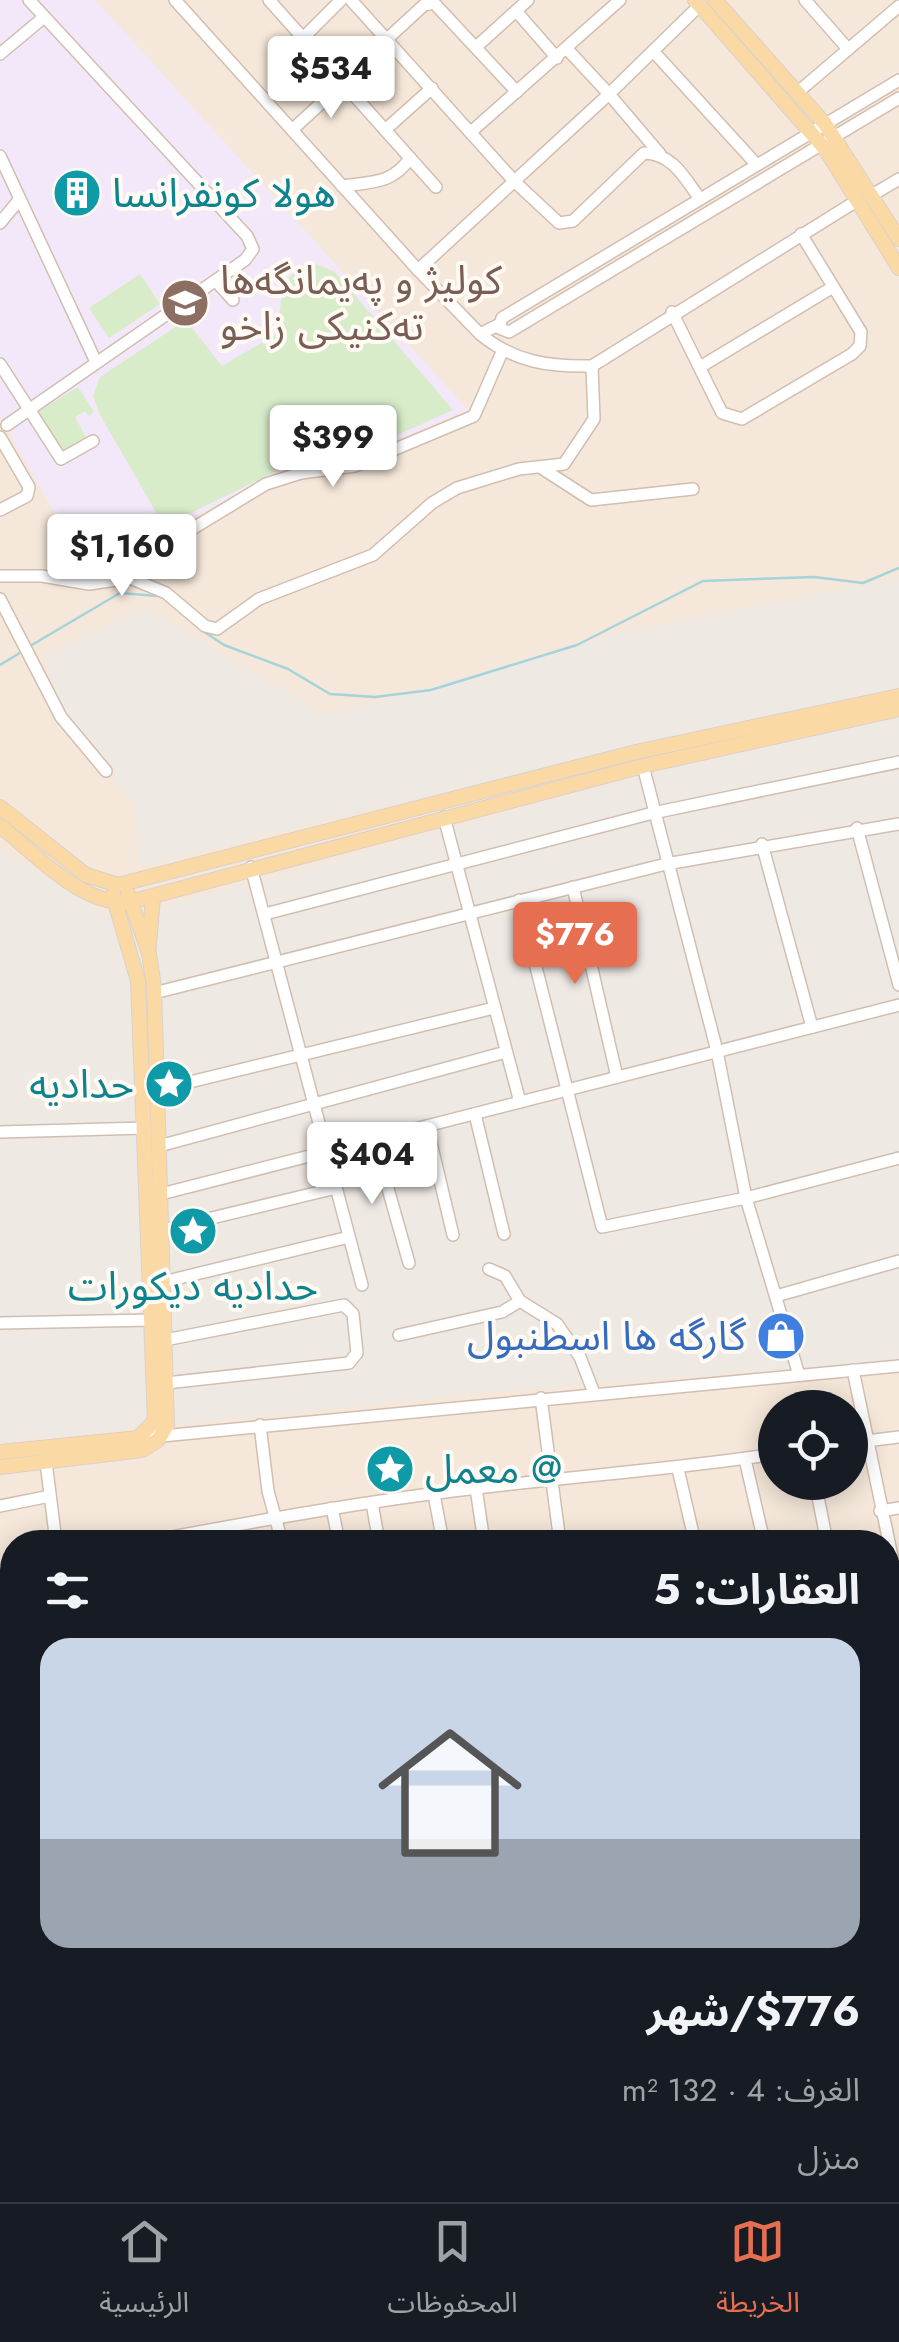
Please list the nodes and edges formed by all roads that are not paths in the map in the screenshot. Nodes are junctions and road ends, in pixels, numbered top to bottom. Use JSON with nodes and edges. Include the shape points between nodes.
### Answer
{"nodes":[{"id":1,"x":28,"y":0,"type":"edge"},
{"id":2,"x":175,"y":0,"type":"edge"},
{"id":3,"x":269,"y":0,"type":"edge"},
{"id":4,"x":341,"y":0,"type":"edge"},
{"id":5,"x":351,"y":0,"type":"edge"},
{"id":6,"x":528,"y":0,"type":"edge"},
{"id":7,"x":620,"y":0,"type":"edge"},
{"id":8,"x":706,"y":1,"type":"edge"},
{"id":9,"x":810,"y":2,"type":"edge"},
{"id":10,"x":603,"y":6,"type":"edge"},
{"id":11,"x":899,"y":6,"type":"edge"},
{"id":12,"x":516,"y":11,"type":"junction"},
{"id":13,"x":42,"y":18,"type":"junction"},
{"id":14,"x":304,"y":38,"type":"junction"},
{"id":15,"x":386,"y":40,"type":"junction"},
{"id":16,"x":476,"y":47,"type":"junction"},
{"id":17,"x":848,"y":50,"type":"junction"},
{"id":18,"x":654,"y":51,"type":"junction"},
{"id":19,"x":0,"y":54,"type":"edge"},
{"id":20,"x":562,"y":54,"type":"junction"},
{"id":21,"x":899,"y":80,"type":"edge"},
{"id":22,"x":342,"y":83,"type":"junction"},
{"id":23,"x":432,"y":88,"type":"junction"},
{"id":24,"x":518,"y":92,"type":"junction"},
{"id":25,"x":798,"y":92,"type":"junction"},
{"id":26,"x":609,"y":94,"type":"junction"},
{"id":27,"x":899,"y":98,"type":"edge"},
{"id":28,"x":292,"y":130,"type":"junction"},
{"id":29,"x":385,"y":130,"type":"junction"},
{"id":30,"x":472,"y":131,"type":"junction"},
{"id":31,"x":823,"y":135,"type":"junction"},
{"id":32,"x":660,"y":154,"type":"junction"},
{"id":33,"x":0,"y":156,"type":"edge"},
{"id":34,"x":410,"y":158,"type":"junction"},
{"id":35,"x":757,"y":165,"type":"junction"},
{"id":36,"x":899,"y":179,"type":"edge"},
{"id":37,"x":516,"y":182,"type":"junction"},
{"id":38,"x":342,"y":186,"type":"junction"},
{"id":39,"x":436,"y":187,"type":"dead end"},
{"id":40,"x":865,"y":198,"type":"junction"},
{"id":41,"x":700,"y":199,"type":"junction"},
{"id":42,"x":19,"y":200,"type":"junction"},
{"id":43,"x":0,"y":223,"type":"edge"},
{"id":44,"x":801,"y":234,"type":"junction"},
{"id":45,"x":899,"y":239,"type":"edge"},
{"id":46,"x":899,"y":268,"type":"edge"},
{"id":47,"x":418,"y":270,"type":"junction"},
{"id":48,"x":216,"y":281,"type":"junction"},
{"id":49,"x":833,"y":287,"type":"junction"},
{"id":50,"x":233,"y":300,"type":"dead end"},
{"id":51,"x":672,"y":312,"type":"junction"},
{"id":52,"x":498,"y":325,"type":"junction"},
{"id":53,"x":480,"y":334,"type":"junction"},
{"id":54,"x":502,"y":352,"type":"junction"},
{"id":55,"x":96,"y":362,"type":"junction"},
{"id":56,"x":0,"y":364,"type":"edge"},
{"id":57,"x":592,"y":366,"type":"junction"},
{"id":58,"x":700,"y":367,"type":"junction"},
{"id":59,"x":29,"y":410,"type":"junction"},
{"id":60,"x":3,"y":431,"type":"edge"},
{"id":61,"x":93,"y":441,"type":"dead end"},
{"id":62,"x":543,"y":469,"type":"junction"},
{"id":63,"x":693,"y":488,"type":"dead end"},
{"id":64,"x":0,"y":510,"type":"edge"},
{"id":65,"x":0,"y":576,"type":"edge"},
{"id":66,"x":106,"y":582,"type":"junction"},
{"id":67,"x":0,"y":599,"type":"edge"},
{"id":68,"x":899,"y":696,"type":"edge"},
{"id":69,"x":899,"y":709,"type":"edge"},
{"id":70,"x":899,"y":762,"type":"edge"},
{"id":71,"x":643,"y":766,"type":"junction"},
{"id":72,"x":106,"y":771,"type":"dead end"},
{"id":73,"x":0,"y":808,"type":"edge"},
{"id":74,"x":653,"y":814,"type":"junction"},
{"id":75,"x":444,"y":817,"type":"junction"},
{"id":76,"x":899,"y":824,"type":"edge"},
{"id":77,"x":0,"y":826,"type":"edge"},
{"id":78,"x":857,"y":828,"type":"junction"},
{"id":79,"x":762,"y":844,"type":"junction"},
{"id":80,"x":456,"y":864,"type":"junction"},
{"id":81,"x":666,"y":864,"type":"junction"},
{"id":82,"x":251,"y":867,"type":"junction"},
{"id":83,"x":118,"y":884,"type":"junction"},
{"id":84,"x":573,"y":887,"type":"junction"},
{"id":85,"x":153,"y":897,"type":"junction"},
{"id":86,"x":518,"y":900,"type":"junction"},
{"id":87,"x":122,"y":903,"type":"junction"},
{"id":88,"x":469,"y":913,"type":"junction"},
{"id":89,"x":265,"y":914,"type":"junction"},
{"id":90,"x":141,"y":954,"type":"junction"},
{"id":91,"x":276,"y":963,"type":"junction"},
{"id":92,"x":899,"y":984,"type":"edge"},
{"id":93,"x":154,"y":993,"type":"junction"},
{"id":94,"x":899,"y":1004,"type":"edge"},
{"id":95,"x":494,"y":1008,"type":"junction"},
{"id":96,"x":812,"y":1027,"type":"junction"},
{"id":97,"x":506,"y":1052,"type":"junction"},
{"id":98,"x":717,"y":1052,"type":"junction"},
{"id":99,"x":300,"y":1054,"type":"junction"},
{"id":100,"x":617,"y":1078,"type":"junction"},
{"id":101,"x":156,"y":1090,"type":"junction"},
{"id":102,"x":568,"y":1090,"type":"junction"},
{"id":103,"x":520,"y":1102,"type":"junction"},
{"id":104,"x":314,"y":1104,"type":"junction"},
{"id":105,"x":475,"y":1114,"type":"junction"},
{"id":106,"x":428,"y":1126,"type":"junction"},
{"id":107,"x":145,"y":1128,"type":"junction"},
{"id":108,"x":0,"y":1132,"type":"edge"},
{"id":109,"x":374,"y":1140,"type":"junction"},
{"id":110,"x":159,"y":1146,"type":"junction"},
{"id":111,"x":326,"y":1152,"type":"junction"},
{"id":112,"x":899,"y":1158,"type":"edge"},
{"id":113,"x":336,"y":1188,"type":"junction"},
{"id":114,"x":161,"y":1194,"type":"junction"},
{"id":115,"x":746,"y":1198,"type":"junction"},
{"id":116,"x":162,"y":1230,"type":"junction"},
{"id":117,"x":504,"y":1234,"type":"dead end"},
{"id":118,"x":453,"y":1235,"type":"dead end"},
{"id":119,"x":349,"y":1237,"type":"junction"},
{"id":120,"x":899,"y":1262,"type":"edge"},
{"id":121,"x":410,"y":1263,"type":"dead end"},
{"id":122,"x":489,"y":1269,"type":"dead end"},
{"id":123,"x":164,"y":1282,"type":"junction"},
{"id":124,"x":362,"y":1285,"type":"dead end"},
{"id":125,"x":776,"y":1296,"type":"junction"},
{"id":126,"x":520,"y":1302,"type":"junction"},
{"id":127,"x":152,"y":1320,"type":"junction"},
{"id":128,"x":0,"y":1323,"type":"edge"},
{"id":129,"x":398,"y":1336,"type":"dead end"},
{"id":130,"x":165,"y":1340,"type":"junction"},
{"id":131,"x":899,"y":1366,"type":"edge"},
{"id":132,"x":853,"y":1370,"type":"junction"},
{"id":133,"x":799,"y":1375,"type":"junction"},
{"id":134,"x":166,"y":1383,"type":"junction"},
{"id":135,"x":857,"y":1390,"type":"edge"},
{"id":136,"x":594,"y":1393,"type":"junction"},
{"id":137,"x":541,"y":1398,"type":"junction"},
{"id":138,"x":260,"y":1425,"type":"junction"},
{"id":139,"x":156,"y":1434,"type":"junction"},
{"id":140,"x":899,"y":1438,"type":"edge"},
{"id":141,"x":868,"y":1440,"type":"edge"},
{"id":142,"x":868,"y":1450,"type":"edge"},
{"id":143,"x":0,"y":1452,"type":"edge"},
{"id":144,"x":758,"y":1457,"type":"edge"},
{"id":145,"x":745,"y":1459,"type":"junction"},
{"id":146,"x":46,"y":1462,"type":"junction"},
{"id":147,"x":0,"y":1467,"type":"edge"},
{"id":148,"x":678,"y":1469,"type":"junction"},
{"id":149,"x":550,"y":1481,"type":"junction"},
{"id":150,"x":476,"y":1488,"type":"junction"},
{"id":151,"x":434,"y":1494,"type":"junction"},
{"id":152,"x":50,"y":1496,"type":"junction"},
{"id":153,"x":819,"y":1500,"type":"edge"},
{"id":154,"x":372,"y":1503,"type":"junction"},
{"id":155,"x":0,"y":1506,"type":"edge"},
{"id":156,"x":332,"y":1508,"type":"junction"},
{"id":157,"x":899,"y":1508,"type":"edge"},
{"id":158,"x":880,"y":1511,"type":"junction"},
{"id":159,"x":276,"y":1517,"type":"junction"},
{"id":160,"x":54,"y":1530,"type":"edge"},
{"id":161,"x":226,"y":1530,"type":"edge"},
{"id":162,"x":279,"y":1530,"type":"edge"},
{"id":163,"x":337,"y":1530,"type":"edge"},
{"id":164,"x":377,"y":1530,"type":"edge"},
{"id":165,"x":441,"y":1530,"type":"edge"},
{"id":166,"x":482,"y":1530,"type":"edge"},
{"id":167,"x":558,"y":1530,"type":"edge"},
{"id":168,"x":691,"y":1530,"type":"edge"},
{"id":169,"x":761,"y":1530,"type":"edge"},
{"id":170,"x":825,"y":1530,"type":"edge"},
{"id":171,"x":884,"y":1530,"type":"edge"}],
"edges":[{"from":1,"to":13,"type":"street"},
{"from":2,"to":28,"type":"street"},
{"from":3,"to":14,"type":"street"},
{"from":4,"to":14,"type":"street"},
{"from":5,"to":15,"type":"street"},
{"from":6,"to":12,"type":"street"},
{"from":7,"to":10,"type":"street"},
{"from":8,"to":18,"type":"street"},
{"from":8,"to":25,"type":"main road"},
{"from":8,"to":31,"type":"main road"},
{"from":9,"to":17,"type":"street"},
{"from":10,"to":20,"type":"street"},
{"from":11,"to":17,"type":"street"},
{"from":12,"to":16,"type":"street"},
{"from":12,"to":20,"type":"street"},
{"from":13,"to":19,"type":"street"},
{"from":13,"to":48,"type":"street","via":[[251,240],[249,258]]},
{"from":14,"to":22,"type":"street"},
{"from":15,"to":16,"type":"street","via":[[429,2]]},
{"from":15,"to":23,"type":"street"},
{"from":16,"to":24,"type":"street"},
{"from":17,"to":25,"type":"street"},
{"from":18,"to":26,"type":"street"},
{"from":18,"to":35,"type":"street"},
{"from":20,"to":24,"type":"street"},
{"from":20,"to":26,"type":"street"},
{"from":21,"to":31,"type":"street"},
{"from":22,"to":28,"type":"street"},
{"from":22,"to":29,"type":"street"},
{"from":23,"to":29,"type":"street"},
{"from":23,"to":30,"type":"street"},
{"from":24,"to":30,"type":"street"},
{"from":25,"to":31,"type":"main road"},
{"from":26,"to":32,"type":"street"},
{"from":26,"to":37,"type":"street"},
{"from":27,"to":31,"type":"street"},
{"from":28,"to":38,"type":"street"},
{"from":29,"to":34,"type":"street"},
{"from":30,"to":37,"type":"street"},
{"from":31,"to":35,"type":"street"},
{"from":31,"to":40,"type":"main road"},
{"from":31,"to":52,"type":"street","via":[[509,332]]},
{"from":32,"to":37,"type":"street","via":[[644,153],[566,225]]},
{"from":32,"to":41,"type":"street"},
{"from":33,"to":42,"type":"street"},
{"from":34,"to":38,"type":"street","via":[[390,179]]},
{"from":34,"to":39,"type":"street"},
{"from":35,"to":41,"type":"street"},
{"from":36,"to":40,"type":"street"},
{"from":37,"to":47,"type":"street"},
{"from":38,"to":47,"type":"street"},
{"from":40,"to":44,"type":"street"},
{"from":40,"to":45,"type":"main road"},
{"from":40,"to":46,"type":"main road"},
{"from":41,"to":52,"type":"street"},
{"from":42,"to":43,"type":"street"},
{"from":42,"to":55,"type":"street"},
{"from":44,"to":49,"type":"street"},
{"from":44,"to":51,"type":"street"},
{"from":47,"to":53,"type":"street"},
{"from":48,"to":50,"type":"street"},
{"from":48,"to":55,"type":"street"},
{"from":49,"to":58,"type":"street"},
{"from":49,"to":58,"type":"street","via":[[860,332],[852,354],[742,419],[722,413]]},
{"from":51,"to":57,"type":"street"},
{"from":51,"to":58,"type":"street"},
{"from":52,"to":53,"type":"street"},
{"from":53,"to":54,"type":"street"},
{"from":54,"to":57,"type":"street","via":[[553,367]]},
{"from":54,"to":66,"type":"street","via":[[474,416],[356,466],[266,484]]},
{"from":55,"to":59,"type":"street"},
{"from":56,"to":59,"type":"street"},
{"from":57,"to":62,"type":"street","via":[[594,418],[564,464]]},
{"from":59,"to":60,"type":"street"},
{"from":59,"to":61,"type":"street","via":[[61,459]]},
{"from":60,"to":64,"type":"street","via":[[30,487],[27,496]]},
{"from":62,"to":63,"type":"street","via":[[591,500]]},
{"from":62,"to":66,"type":"street","via":[[519,469],[457,488],[373,555],[259,599],[217,629],[152,586],[130,578]]},
{"from":65,"to":66,"type":"street"},
{"from":67,"to":72,"type":"street","via":[[61,717]]},
{"from":68,"to":83,"type":"main road","via":[[636,752]]},
{"from":69,"to":71,"type":"main road"},
{"from":70,"to":74,"type":"street"},
{"from":71,"to":74,"type":"street"},
{"from":71,"to":75,"type":"main road"},
{"from":73,"to":83,"type":"main road","via":[[86,875]]},
{"from":74,"to":80,"type":"street"},
{"from":74,"to":81,"type":"street"},
{"from":75,"to":80,"type":"street"},
{"from":75,"to":82,"type":"main road"},
{"from":76,"to":78,"type":"street"},
{"from":77,"to":87,"type":"main road","via":[[83,890]]},
{"from":78,"to":79,"type":"street"},
{"from":78,"to":92,"type":"street"},
{"from":79,"to":81,"type":"street"},
{"from":79,"to":96,"type":"street"},
{"from":80,"to":88,"type":"street"},
{"from":80,"to":89,"type":"street"},
{"from":81,"to":84,"type":"street"},
{"from":81,"to":98,"type":"street"},
{"from":82,"to":85,"type":"main road"},
{"from":82,"to":89,"type":"street"},
{"from":83,"to":87,"type":"main road"},
{"from":84,"to":86,"type":"street"},
{"from":84,"to":100,"type":"street"},
{"from":85,"to":87,"type":"main road"},
{"from":85,"to":90,"type":"main road"},
{"from":86,"to":88,"type":"street"},
{"from":86,"to":102,"type":"street"},
{"from":87,"to":90,"type":"main road"},
{"from":88,"to":91,"type":"street"},
{"from":88,"to":95,"type":"street"},
{"from":89,"to":91,"type":"street"},
{"from":90,"to":93,"type":"main road"},
{"from":90,"to":107,"type":"main road"},
{"from":91,"to":93,"type":"street"},
{"from":91,"to":99,"type":"street"},
{"from":93,"to":101,"type":"main road"},
{"from":94,"to":96,"type":"street"},
{"from":95,"to":97,"type":"street"},
{"from":95,"to":99,"type":"street"},
{"from":96,"to":98,"type":"street"},
{"from":97,"to":103,"type":"street"},
{"from":97,"to":104,"type":"street"},
{"from":98,"to":100,"type":"street"},
{"from":98,"to":115,"type":"street"},
{"from":99,"to":101,"type":"street"},
{"from":99,"to":104,"type":"street"},
{"from":100,"to":102,"type":"street"},
{"from":101,"to":110,"type":"main road"},
{"from":102,"to":103,"type":"street"},
{"from":102,"to":115,"type":"street","via":[[602,1227]]},
{"from":103,"to":105,"type":"street"},
{"from":104,"to":110,"type":"street"},
{"from":104,"to":111,"type":"street"},
{"from":105,"to":106,"type":"street"},
{"from":105,"to":117,"type":"street"},
{"from":106,"to":109,"type":"street"},
{"from":106,"to":118,"type":"street"},
{"from":107,"to":108,"type":"street"},
{"from":107,"to":127,"type":"main road"},
{"from":109,"to":111,"type":"street"},
{"from":109,"to":121,"type":"street"},
{"from":110,"to":114,"type":"main road"},
{"from":111,"to":113,"type":"street"},
{"from":111,"to":114,"type":"street"},
{"from":112,"to":115,"type":"street"},
{"from":113,"to":116,"type":"street"},
{"from":113,"to":119,"type":"street"},
{"from":114,"to":116,"type":"main road"},
{"from":115,"to":125,"type":"street"},
{"from":116,"to":123,"type":"main road"},
{"from":119,"to":123,"type":"street"},
{"from":119,"to":124,"type":"street"},
{"from":120,"to":125,"type":"street"},
{"from":122,"to":126,"type":"street","via":[[505,1276]]},
{"from":123,"to":130,"type":"main road"},
{"from":125,"to":133,"type":"street"},
{"from":126,"to":129,"type":"street"},
{"from":126,"to":136,"type":"street","via":[[557,1324]]},
{"from":127,"to":128,"type":"street"},
{"from":127,"to":139,"type":"main road"},
{"from":130,"to":134,"type":"main road"},
{"from":130,"to":134,"type":"street","via":[[344,1305],[353,1314],[357,1353],[349,1363]]},
{"from":131,"to":132,"type":"street"},
{"from":132,"to":133,"type":"street"},
{"from":132,"to":135,"type":"street"},
{"from":133,"to":136,"type":"street"},
{"from":134,"to":139,"type":"main road","via":[[167,1420]]},
{"from":136,"to":137,"type":"street"},
{"from":137,"to":138,"type":"street"},
{"from":137,"to":149,"type":"street"},
{"from":138,"to":139,"type":"street"},
{"from":138,"to":159,"type":"street"},
{"from":139,"to":143,"type":"main road"},
{"from":139,"to":146,"type":"main road","via":[[142,1450]]},
{"from":140,"to":141,"type":"street"},
{"from":142,"to":158,"type":"street"},
{"from":144,"to":145,"type":"street"},
{"from":145,"to":148,"type":"street"},
{"from":145,"to":169,"type":"street"},
{"from":146,"to":147,"type":"main road"},
{"from":146,"to":152,"type":"street"},
{"from":148,"to":149,"type":"street"},
{"from":148,"to":168,"type":"street"},
{"from":149,"to":150,"type":"street"},
{"from":149,"to":167,"type":"street"},
{"from":150,"to":151,"type":"street"},
{"from":150,"to":166,"type":"street"},
{"from":151,"to":154,"type":"street"},
{"from":151,"to":165,"type":"street"},
{"from":152,"to":155,"type":"street"},
{"from":152,"to":160,"type":"street"},
{"from":153,"to":170,"type":"street"},
{"from":154,"to":156,"type":"street"},
{"from":154,"to":164,"type":"street"},
{"from":156,"to":159,"type":"street"},
{"from":156,"to":163,"type":"street"},
{"from":157,"to":158,"type":"street"},
{"from":158,"to":171,"type":"street"},
{"from":159,"to":161,"type":"street"},
{"from":159,"to":162,"type":"street"}]}
